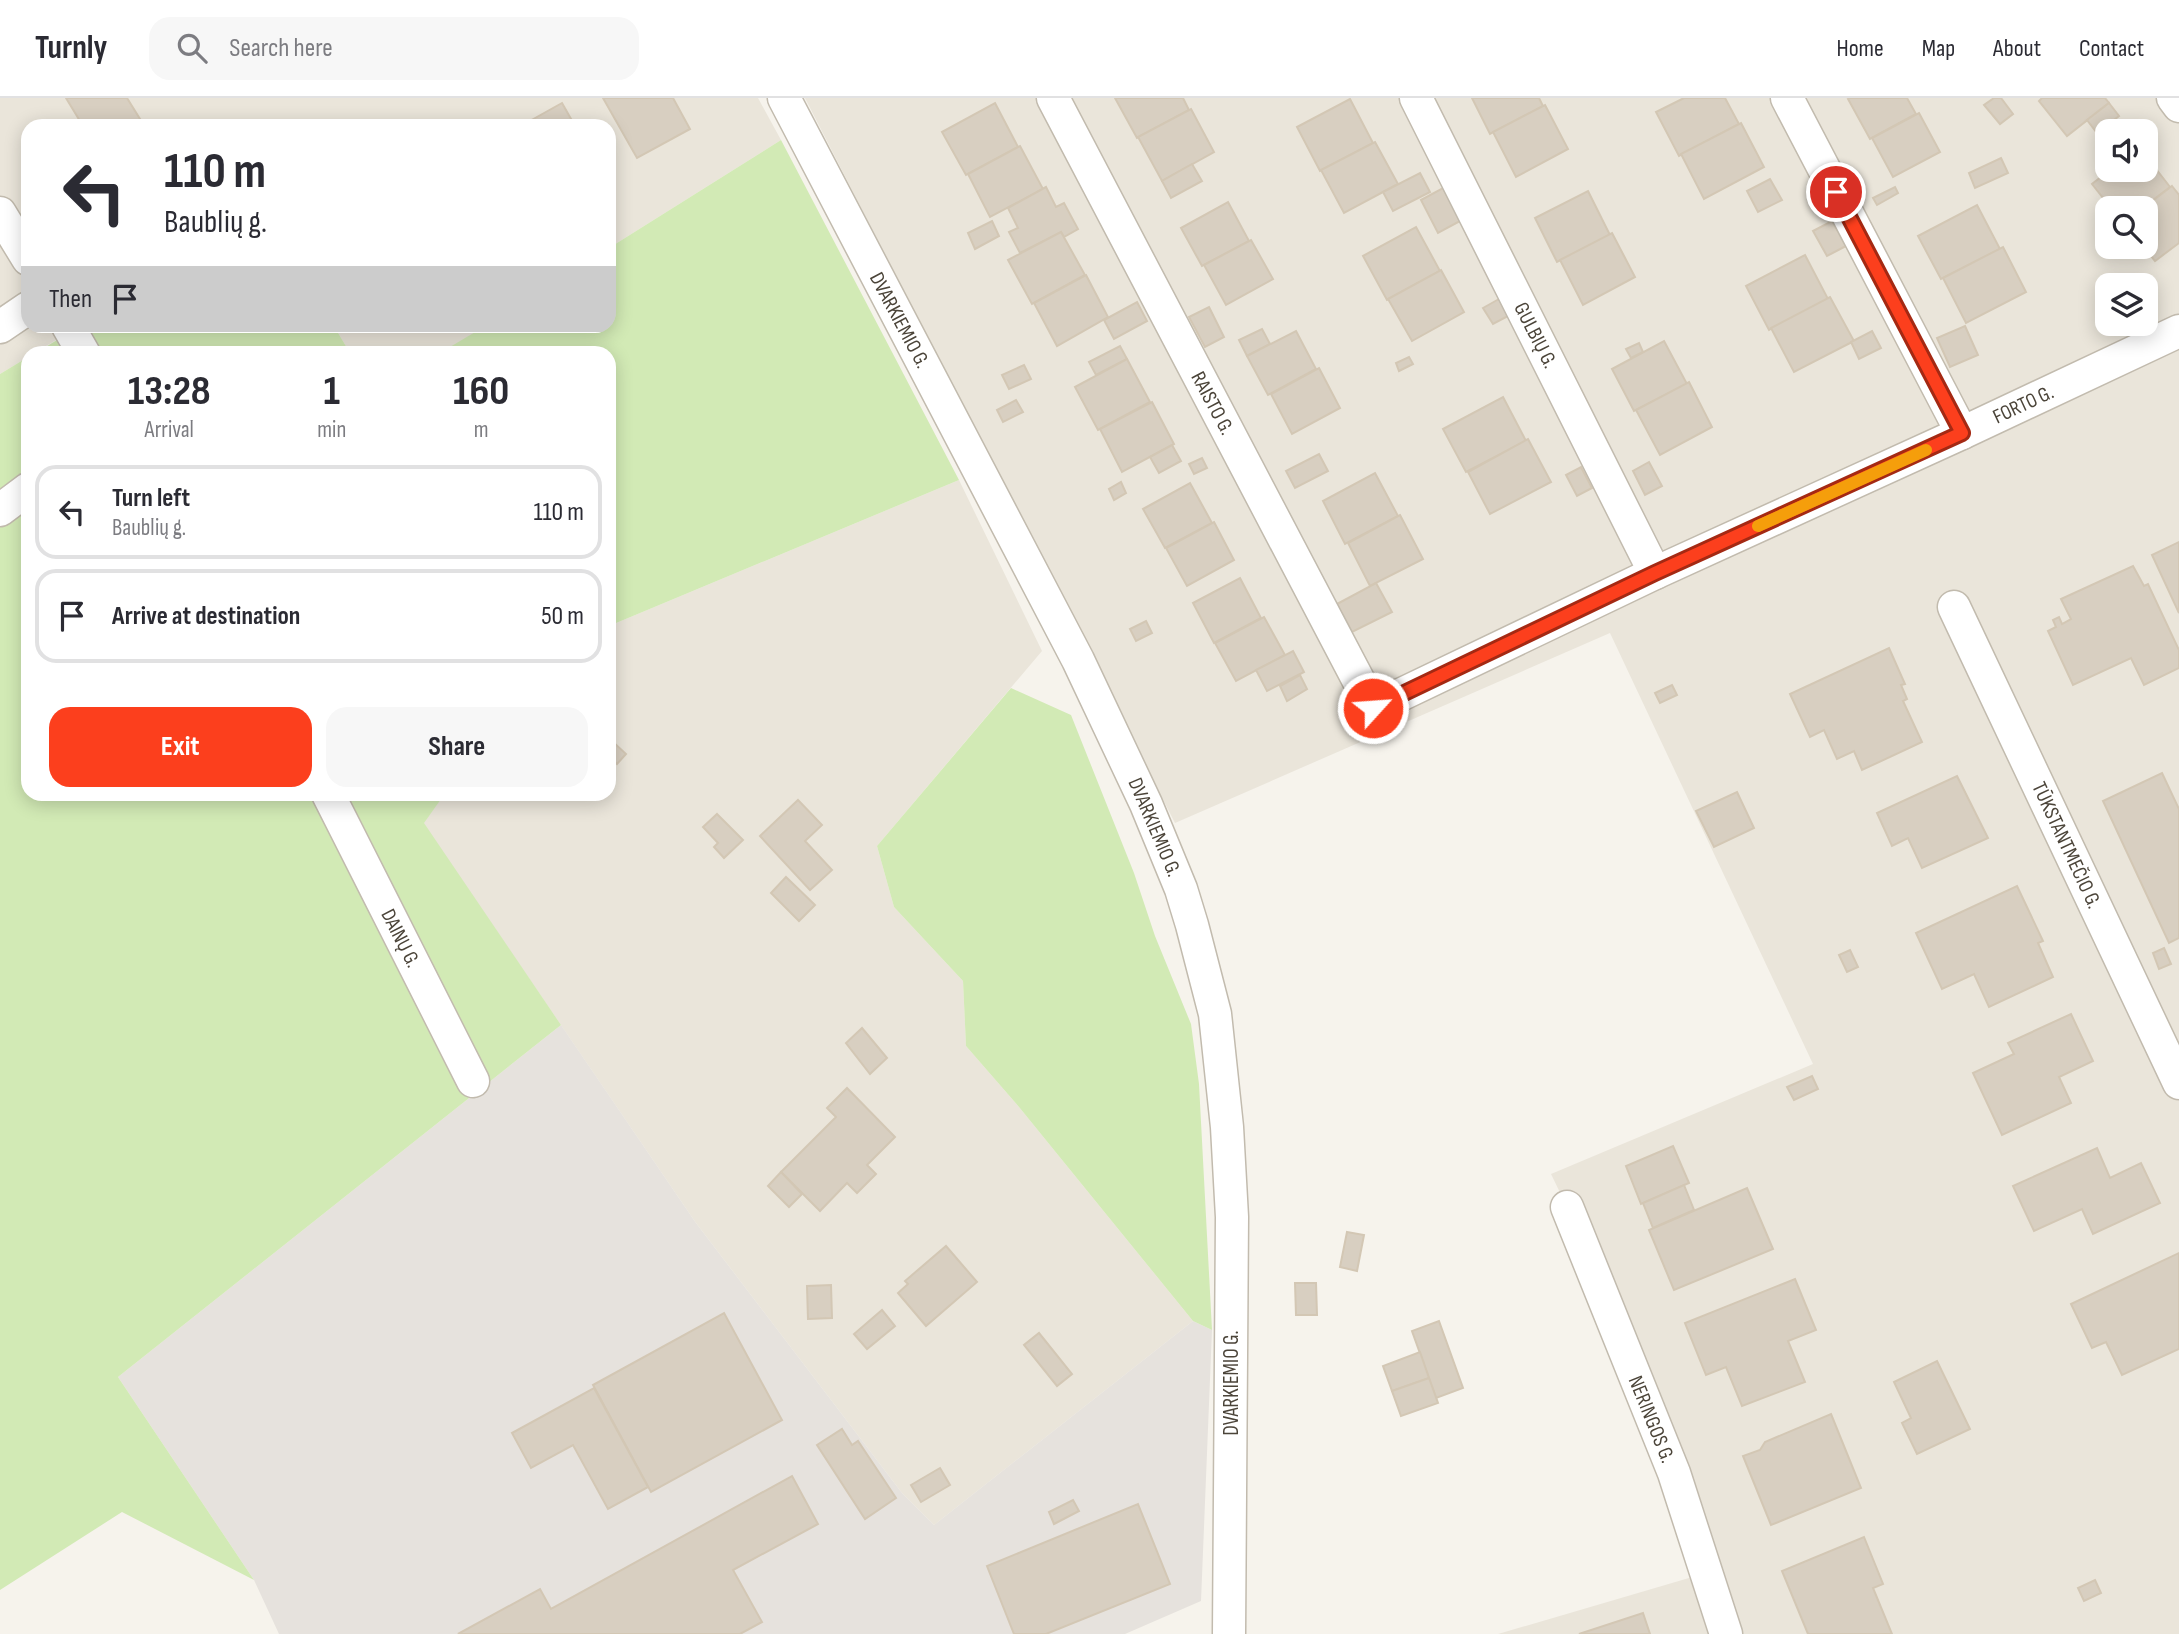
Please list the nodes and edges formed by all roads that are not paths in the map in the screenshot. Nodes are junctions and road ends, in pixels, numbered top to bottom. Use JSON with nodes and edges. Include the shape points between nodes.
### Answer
{"nodes":[{"id":1,"x":784,"y":98,"type":"edge"},
{"id":2,"x":1053,"y":98,"type":"edge"},
{"id":3,"x":1416,"y":98,"type":"edge"},
{"id":4,"x":1787,"y":98,"type":"edge"},
{"id":5,"x":2173,"y":98,"type":"edge"},
{"id":6,"x":2179,"y":106,"type":"edge"},
{"id":7,"x":0,"y":213,"type":"edge"},
{"id":8,"x":21,"y":248,"type":"edge"},
{"id":9,"x":21,"y":313,"type":"edge"},
{"id":10,"x":0,"y":327,"type":"edge"},
{"id":11,"x":2179,"y":331,"type":"edge"},
{"id":12,"x":1962,"y":433,"type":"junction"},
{"id":13,"x":21,"y":494,"type":"edge"},
{"id":14,"x":0,"y":510,"type":"edge"},
{"id":15,"x":1655,"y":573,"type":"junction"},
{"id":16,"x":1954,"y":607,"type":"dead end"},
{"id":17,"x":1373,"y":708,"type":"joint"},
{"id":18,"x":332,"y":801,"type":"edge"},
{"id":19,"x":473,"y":1081,"type":"dead end"},
{"id":20,"x":2179,"y":1083,"type":"edge"},
{"id":21,"x":1567,"y":1207,"type":"dead end"},
{"id":22,"x":1229,"y":1634,"type":"edge"},
{"id":23,"x":1726,"y":1634,"type":"edge"}],
"edges":[{"from":1,"to":22,"type":"street","name":"DVARKIEMIO G.","via":[[1078,660],[1146,804],[1188,913],[1215,1014],[1227,1127],[1232,1217]]},
{"from":2,"to":17,"type":"street","name":"RAISTO G."},
{"from":3,"to":15,"type":"street","name":"GULBIŲ G."},
{"from":4,"to":12,"type":"street"},
{"from":5,"to":6,"type":"street"},
{"from":7,"to":8,"type":"street"},
{"from":9,"to":10,"type":"street"},
{"from":11,"to":12,"type":"street","name":"FORTO G."},
{"from":12,"to":15,"type":"street","name":"FORTO G."},
{"from":13,"to":14,"type":"street"},
{"from":15,"to":17,"type":"street","name":"FORTO G."},
{"from":16,"to":20,"type":"street","name":"TŪKSTANTMEČIO G."},
{"from":18,"to":19,"type":"street","name":"DAINŲ G."},
{"from":21,"to":23,"type":"street","name":"NERINGOS G.","via":[[1674,1473]]}]}
